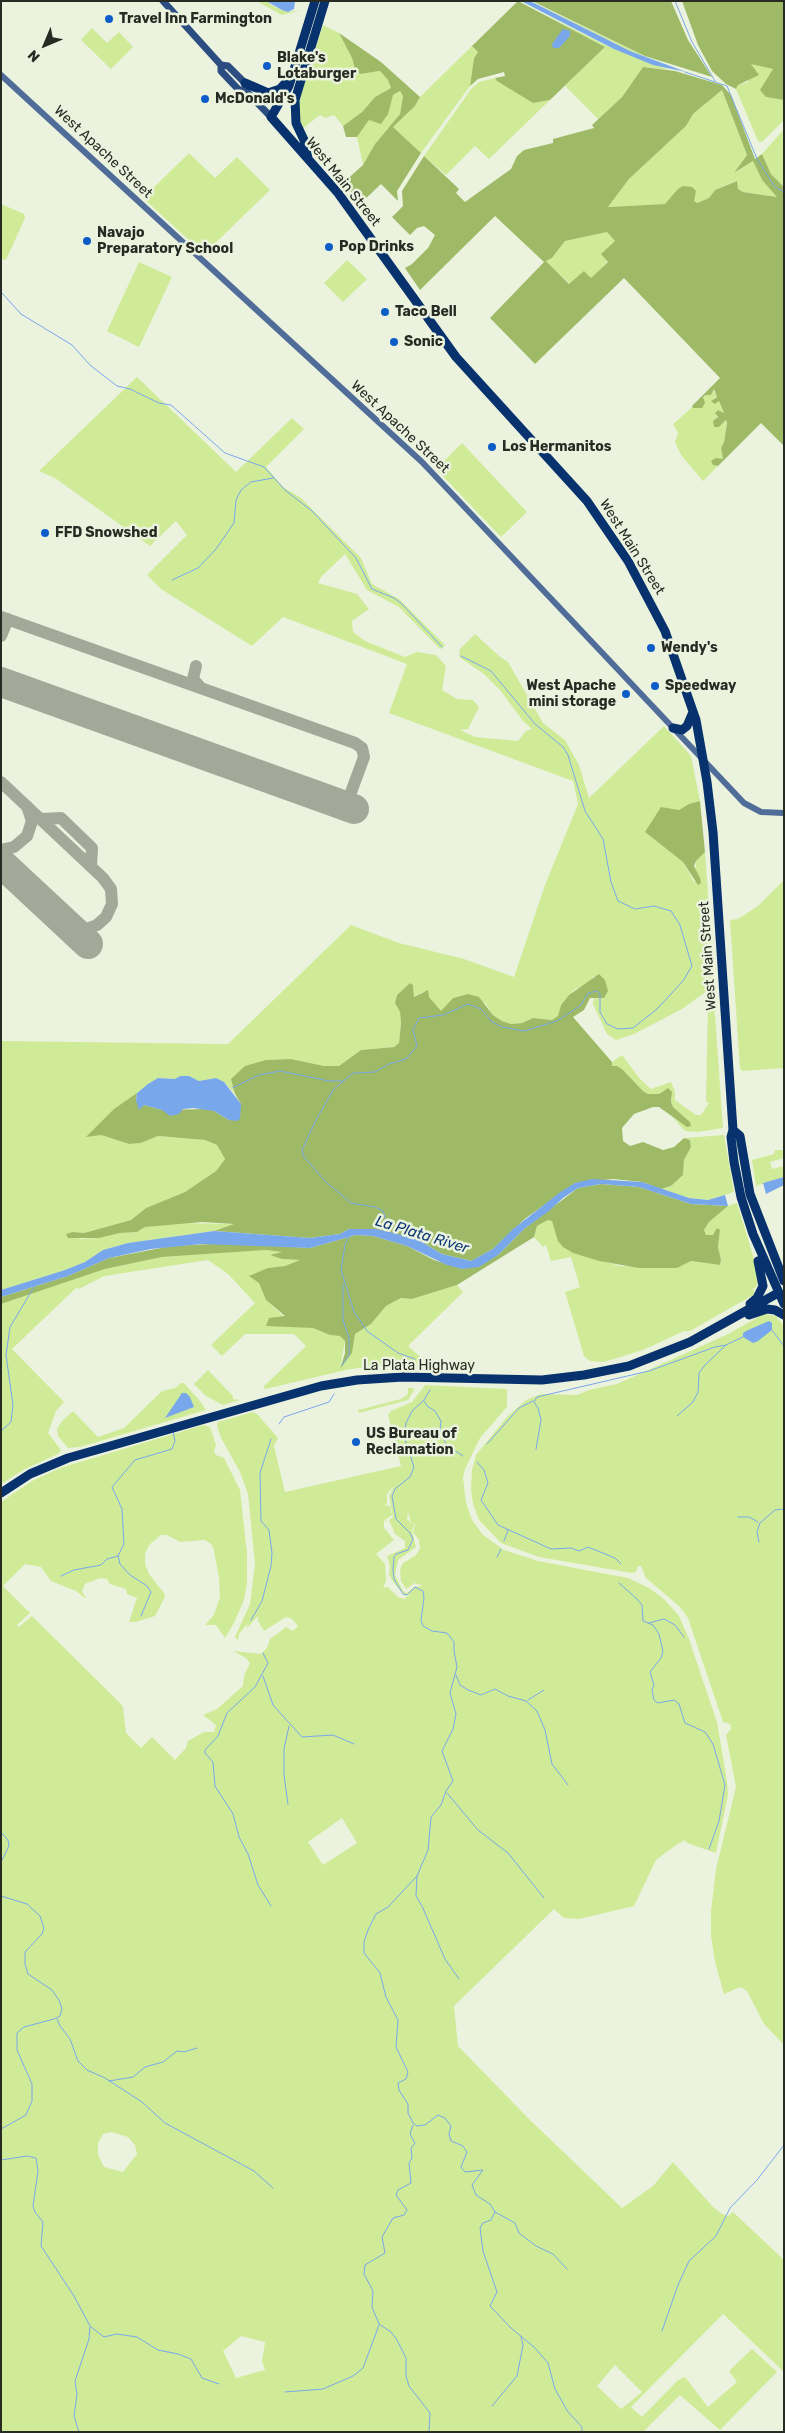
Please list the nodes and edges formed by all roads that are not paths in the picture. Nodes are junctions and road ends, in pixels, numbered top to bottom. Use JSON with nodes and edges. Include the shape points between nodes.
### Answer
{"nodes":[{"id":1,"x":163,"y":1,"type":"edge"},
{"id":2,"x":316,"y":1,"type":"edge"},
{"id":3,"x":325,"y":1,"type":"edge"},
{"id":4,"x":221,"y":65,"type":"junction"},
{"id":5,"x":300,"y":66,"type":"junction"},
{"id":6,"x":1,"y":75,"type":"edge"},
{"id":7,"x":244,"y":83,"type":"junction"},
{"id":8,"x":247,"y":92,"type":"junction"},
{"id":9,"x":271,"y":117,"type":"junction"},
{"id":10,"x":308,"y":158,"type":"junction"},
{"id":11,"x":693,"y":711,"type":"junction"},
{"id":12,"x":673,"y":728,"type":"junction"},
{"id":13,"x":704,"y":761,"type":"junction"},
{"id":14,"x":784,"y":813,"type":"edge"},
{"id":15,"x":733,"y":1130,"type":"junction"},
{"id":16,"x":746,"y":1210,"type":"junction"},
{"id":17,"x":772,"y":1253,"type":"junction"},
{"id":18,"x":784,"y":1281,"type":"edge"},
{"id":19,"x":781,"y":1295,"type":"edge"},
{"id":20,"x":784,"y":1304,"type":"edge"},
{"id":21,"x":784,"y":1315,"type":"edge"},
{"id":22,"x":720,"y":1326,"type":"junction"},
{"id":23,"x":1,"y":1493,"type":"edge"}],
"edges":[{"from":1,"to":4,"type":"main road","name":"West Main Street"},
{"from":2,"to":5,"type":"highway"},
{"from":3,"to":5,"type":"highway"},
{"from":4,"to":7,"type":"main road","name":"West Main Street","via":[[228,66]]},
{"from":4,"to":8,"type":"main road","name":"West Main Street","via":[[221,72],[238,89]]},
{"from":5,"to":7,"type":"highway","via":[[276,91],[264,92]]},
{"from":5,"to":9,"type":"highway","via":[[290,98]]},
{"from":5,"to":10,"type":"highway","via":[[294,109]]},
{"from":6,"to":12,"type":"main road","name":"West Apache Street","via":[[422,462]]},
{"from":7,"to":8,"type":"main road","name":"West Main Street"},
{"from":8,"to":9,"type":"main road","name":"West Main Street"},
{"from":9,"to":10,"type":"highway","name":"West Main Street"},
{"from":10,"to":11,"type":"highway","name":"West Main Street","via":[[351,210],[444,342],[574,485],[611,534],[643,586],[665,631]]},
{"from":11,"to":12,"type":"highway","via":[[687,726],[682,730]]},
{"from":11,"to":13,"type":"highway","name":"West Main Street"},
{"from":12,"to":13,"type":"main road","name":"West Apache Street"},
{"from":13,"to":14,"type":"main road","name":"West Apache Street","via":[[744,803],[765,812]]},
{"from":13,"to":15,"type":"highway","name":"West Main Street","via":[[713,826]]},
{"from":15,"to":16,"type":"highway","name":"West Main Street","via":[[730,1137],[734,1162]]},
{"from":15,"to":17,"type":"highway","name":"West Main Street","via":[[740,1136],[750,1194]]},
{"from":16,"to":19,"type":"highway","name":"West Main Street","via":[[758,1248]]},
{"from":16,"to":22,"type":"highway","via":[[743,1216],[763,1286],[754,1302],[724,1319]]},
{"from":17,"to":18,"type":"highway","name":"West Main Street"},
{"from":17,"to":19,"type":"highway"},
{"from":19,"to":20,"type":"highway","name":"West Main Street"},
{"from":19,"to":22,"type":"highway","name":"La Plata Highway"},
{"from":21,"to":22,"type":"highway","via":[[772,1309],[762,1310],[728,1327]]},
{"from":22,"to":23,"type":"highway","name":"La Plata Highway","via":[[642,1362],[575,1377],[524,1381],[377,1378],[305,1389],[68,1458],[30,1474]]}]}
